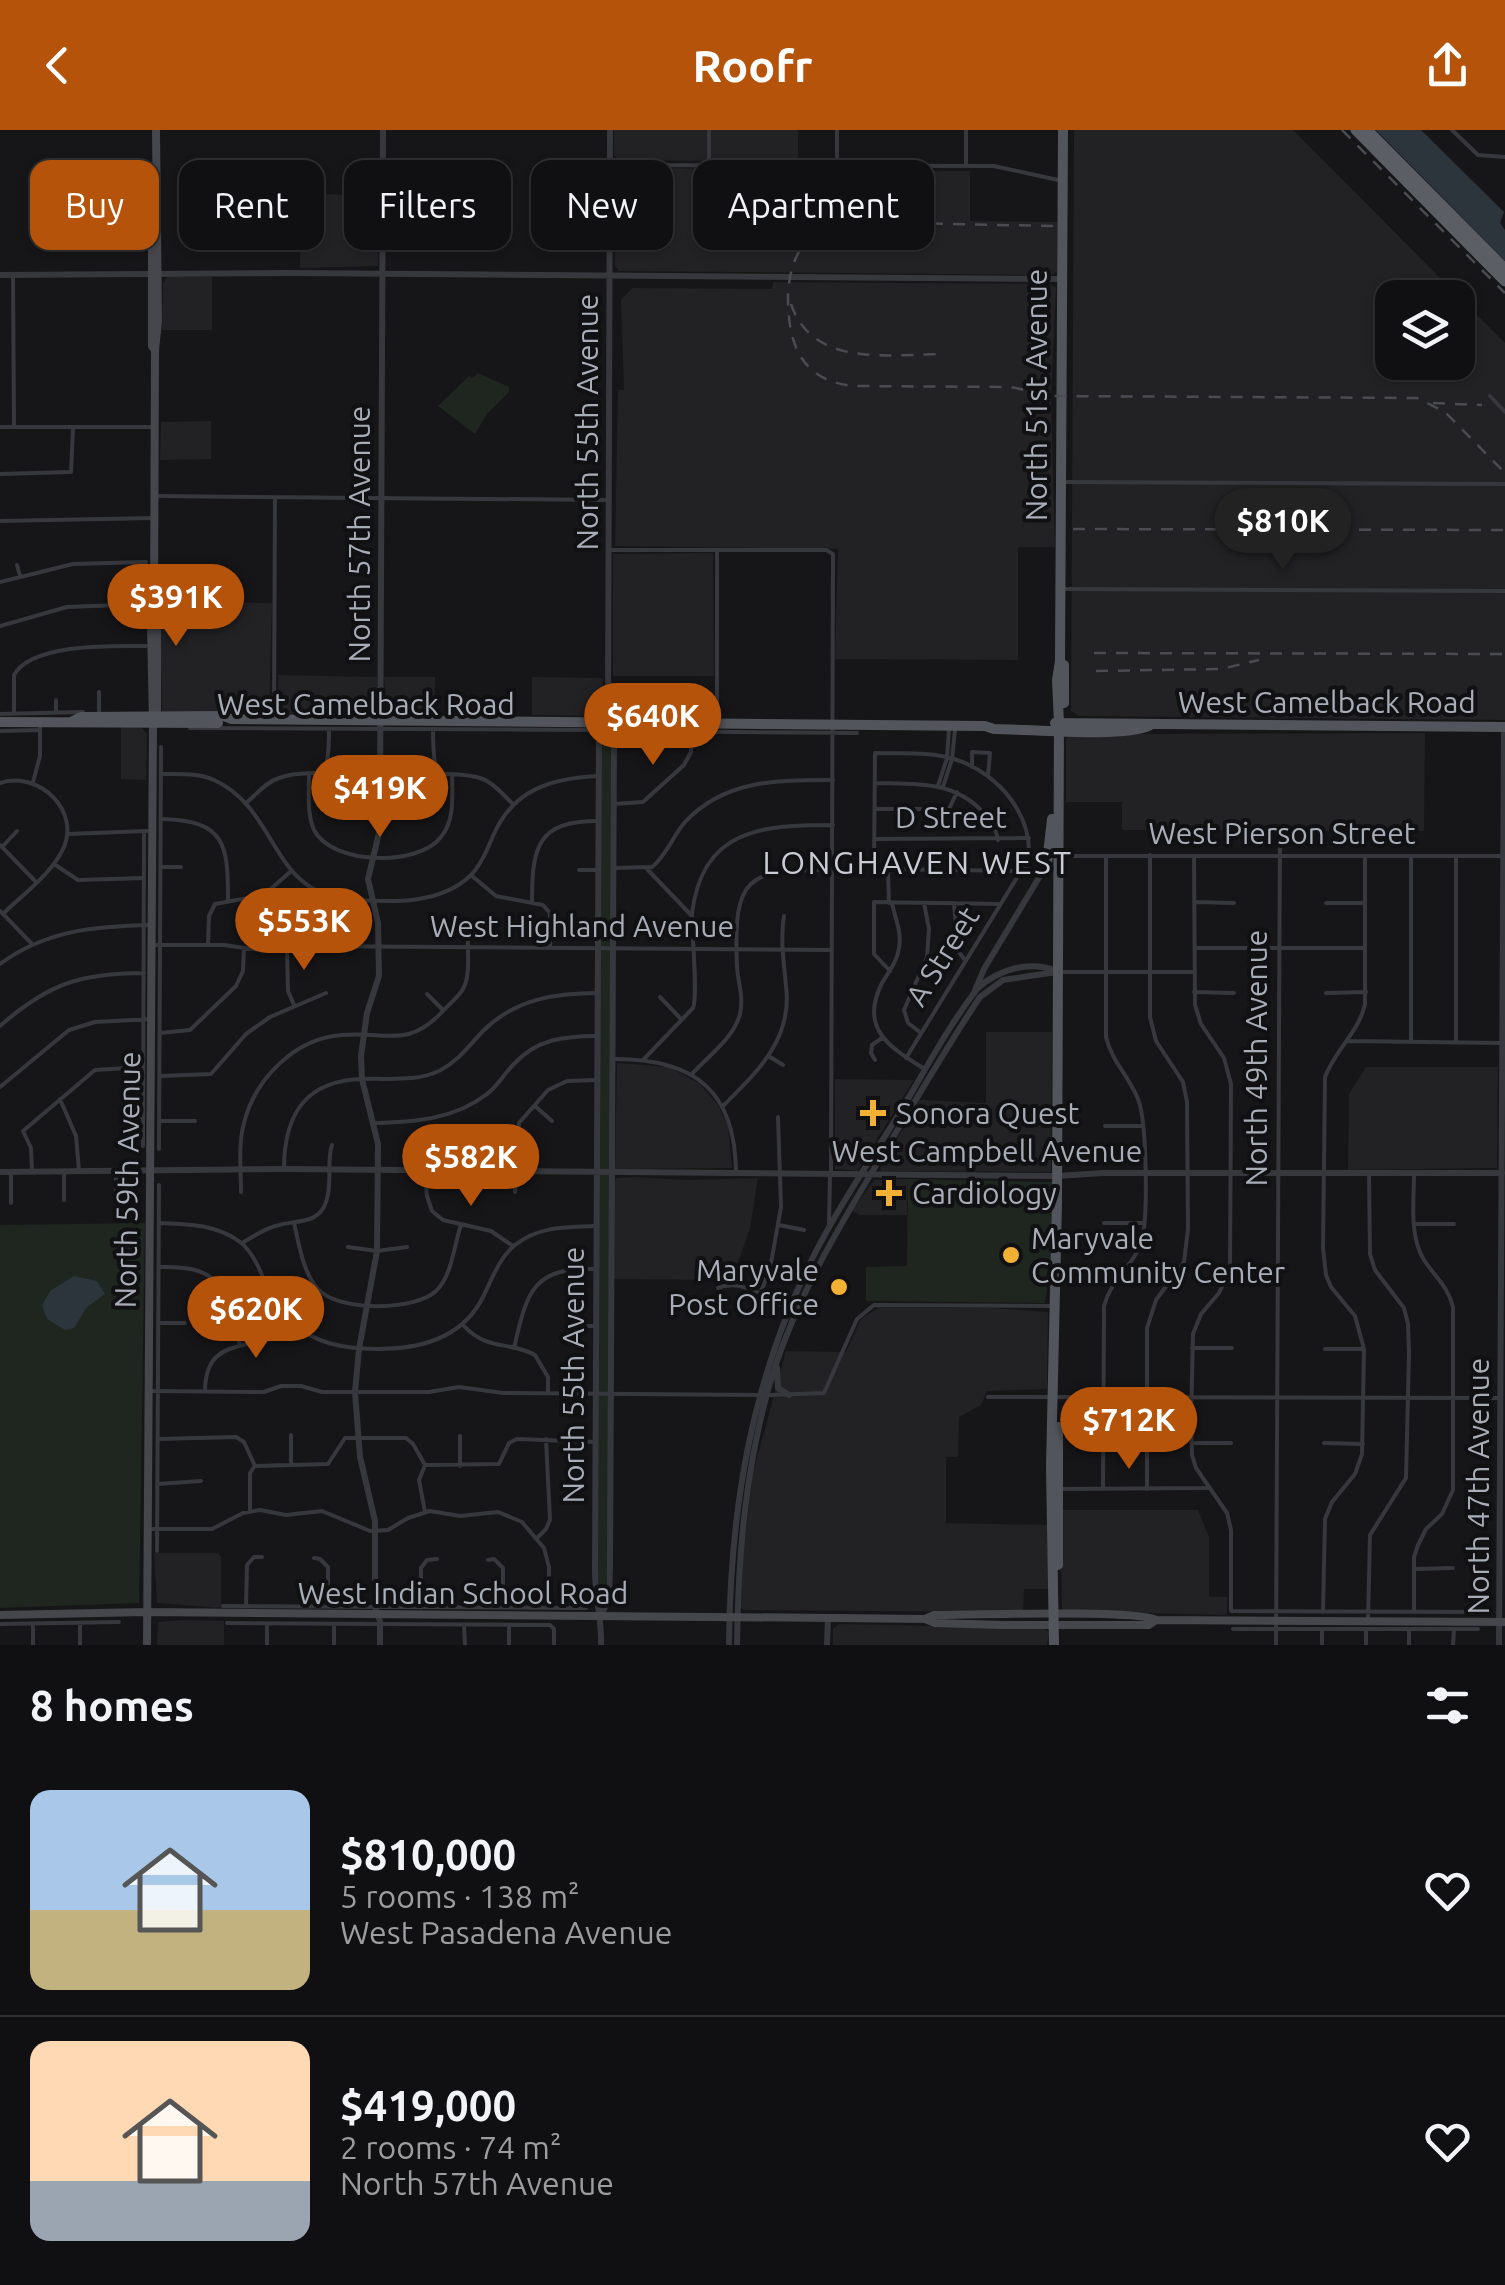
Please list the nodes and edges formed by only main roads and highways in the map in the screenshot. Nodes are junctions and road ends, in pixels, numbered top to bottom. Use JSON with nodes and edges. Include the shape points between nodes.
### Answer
{"nodes":[{"id":1,"x":156,"y":130,"type":"edge"},
{"id":2,"x":1063,"y":130,"type":"edge"},
{"id":3,"x":1356,"y":130,"type":"edge"},
{"id":4,"x":1367,"y":130,"type":"edge"},
{"id":5,"x":1505,"y":275,"type":"edge"},
{"id":6,"x":153,"y":720,"type":"junction"},
{"id":7,"x":230,"y":720,"type":"junction"},
{"id":8,"x":73,"y":721,"type":"junction"},
{"id":9,"x":0,"y":722,"type":"edge"},
{"id":10,"x":1059,"y":726,"type":"junction"},
{"id":11,"x":1505,"y":728,"type":"edge"},
{"id":12,"x":1059,"y":794,"type":"junction"},
{"id":13,"x":1047,"y":863,"type":"road end"},
{"id":14,"x":147,"y":1612,"type":"junction"},
{"id":15,"x":0,"y":1614,"type":"edge"},
{"id":16,"x":1054,"y":1622,"type":"junction"},
{"id":17,"x":1502,"y":1622,"type":"edge"},
{"id":18,"x":147,"y":1645,"type":"edge"},
{"id":19,"x":1054,"y":1645,"type":"edge"}],
"edges":[{"from":1,"to":6,"type":"main road","name":"North 59th Avenue"},
{"from":2,"to":10,"type":"main road","name":"North 51st Avenue"},
{"from":3,"to":5,"type":"highway"},
{"from":4,"to":5,"type":"highway"},
{"from":6,"to":7,"type":"main road","name":"West Camelback Road","via":[[196,726]]},
{"from":6,"to":7,"type":"main road","name":"West Camelback Road"},
{"from":6,"to":8,"type":"main road","name":"West Camelback Road"},
{"from":6,"to":8,"type":"main road","name":"West Camelback Road","via":[[109,713]]},
{"from":6,"to":14,"type":"main road","name":"North 59th Avenue","via":[[158,750],[148,831],[148,925],[156,945],[148,1019],[153,1391]]},
{"from":7,"to":10,"type":"main road","name":"West Camelback Road"},
{"from":8,"to":9,"type":"main road","name":"West Camelback Road"},
{"from":10,"to":11,"type":"main road","name":"West Camelback Road"},
{"from":10,"to":12,"type":"main road","name":"North 51st Avenue"},
{"from":12,"to":13,"type":"main road"},
{"from":12,"to":16,"type":"main road","name":"North 51st Avenue"},
{"from":14,"to":15,"type":"main road","name":"West Indian School Road"},
{"from":14,"to":16,"type":"main road","name":"West Indian School Road","via":[[934,1615]]},
{"from":14,"to":18,"type":"main road","name":"North 59th Avenue"},
{"from":16,"to":17,"type":"main road","name":"West Indian School Road","via":[[1148,1616]]},
{"from":16,"to":19,"type":"main road","name":"North 51st Avenue"}]}
